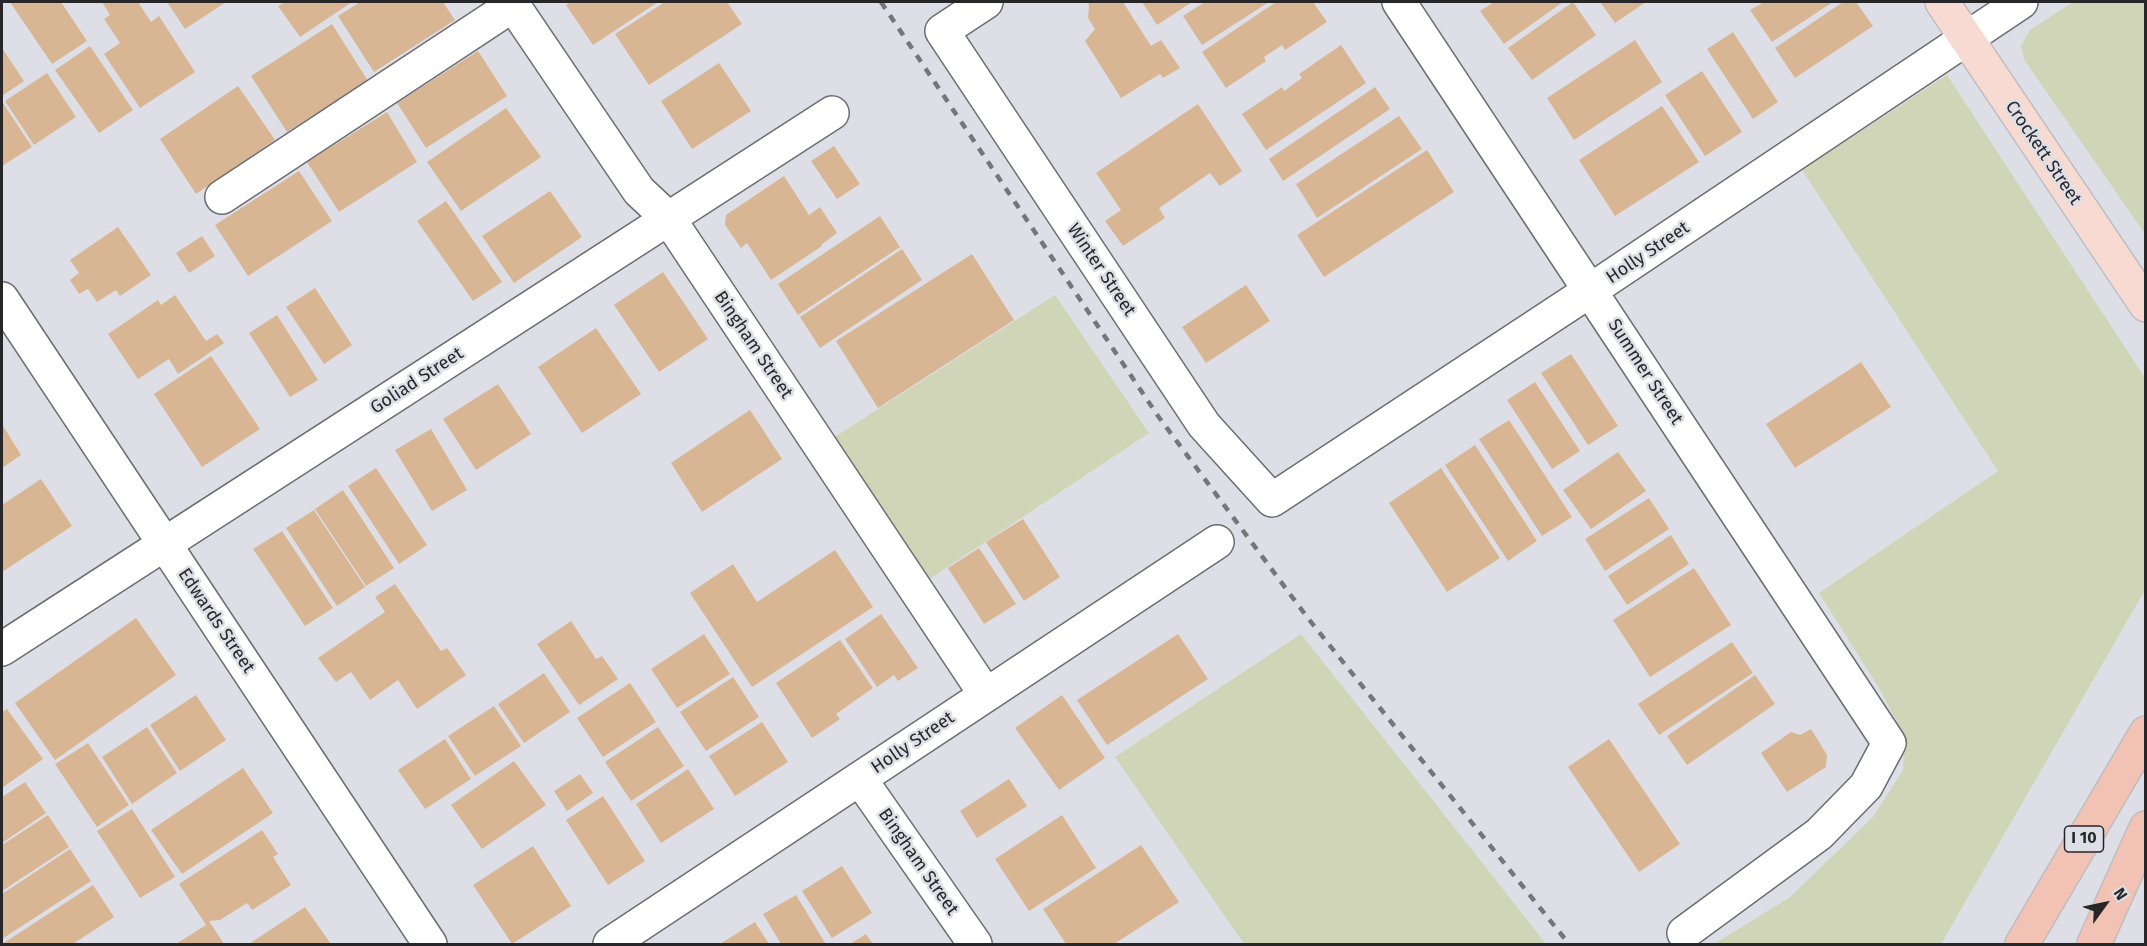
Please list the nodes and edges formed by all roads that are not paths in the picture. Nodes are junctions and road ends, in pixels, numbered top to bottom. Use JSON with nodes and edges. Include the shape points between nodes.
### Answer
{"nodes":[{"id":1,"x":986,"y":2,"type":"edge"},
{"id":2,"x":1399,"y":2,"type":"edge"},
{"id":3,"x":1942,"y":2,"type":"edge"},
{"id":4,"x":2021,"y":2,"type":"edge"},
{"id":5,"x":512,"y":3,"type":"edge"},
{"id":6,"x":1966,"y":39,"type":"junction"},
{"id":7,"x":832,"y":113,"type":"dead end"},
{"id":8,"x":222,"y":196,"type":"dead end"},
{"id":9,"x":669,"y":219,"type":"junction"},
{"id":10,"x":1591,"y":290,"type":"junction"},
{"id":11,"x":2,"y":298,"type":"edge"},
{"id":12,"x":2142,"y":299,"type":"edge"},
{"id":13,"x":1272,"y":500,"type":"joint"},
{"id":14,"x":1217,"y":542,"type":"dead end"},
{"id":15,"x":164,"y":543,"type":"junction"},
{"id":16,"x":2,"y":649,"type":"edge"},
{"id":17,"x":986,"y":695,"type":"junction"},
{"id":18,"x":2145,"y":733,"type":"edge"},
{"id":19,"x":860,"y":779,"type":"junction"},
{"id":20,"x":2145,"y":828,"type":"edge"},
{"id":21,"x":1684,"y":933,"type":"dead end"},
{"id":22,"x":430,"y":945,"type":"edge"},
{"id":23,"x":610,"y":945,"type":"edge"},
{"id":24,"x":975,"y":945,"type":"edge"},
{"id":25,"x":2022,"y":945,"type":"edge"},
{"id":26,"x":2094,"y":945,"type":"edge"}],
"edges":[{"from":1,"to":13,"type":"street","name":"Winter Street","via":[[942,31],[1204,425]]},
{"from":2,"to":10,"type":"street","name":"Summer Street"},
{"from":3,"to":6,"type":"main road","name":"Crockett Street"},
{"from":4,"to":6,"type":"street","name":"Holly Street"},
{"from":5,"to":8,"type":"street"},
{"from":5,"to":9,"type":"street","name":"Bingham Street","via":[[639,191]]},
{"from":6,"to":10,"type":"street","name":"Holly Street"},
{"from":6,"to":12,"type":"main road","name":"Crockett Street"},
{"from":7,"to":9,"type":"street","name":"Goliad Street"},
{"from":9,"to":15,"type":"street","name":"Goliad Street"},
{"from":9,"to":17,"type":"street","name":"Bingham Street"},
{"from":10,"to":13,"type":"street","name":"Holly Street"},
{"from":10,"to":21,"type":"street","name":"Summer Street","via":[[1890,743],[1866,786],[1819,834]]},
{"from":11,"to":15,"type":"street","name":"Edwards Street"},
{"from":14,"to":17,"type":"street","name":"Holly Street"},
{"from":15,"to":16,"type":"street","name":"Goliad Street"},
{"from":15,"to":22,"type":"street","name":"Edwards Street"},
{"from":17,"to":19,"type":"street","name":"Holly Street"},
{"from":18,"to":25,"type":"highway","number":"I 10"},
{"from":19,"to":23,"type":"street","name":"Holly Street"},
{"from":19,"to":24,"type":"street","name":"Bingham Street"},
{"from":20,"to":26,"type":"highway"}]}
